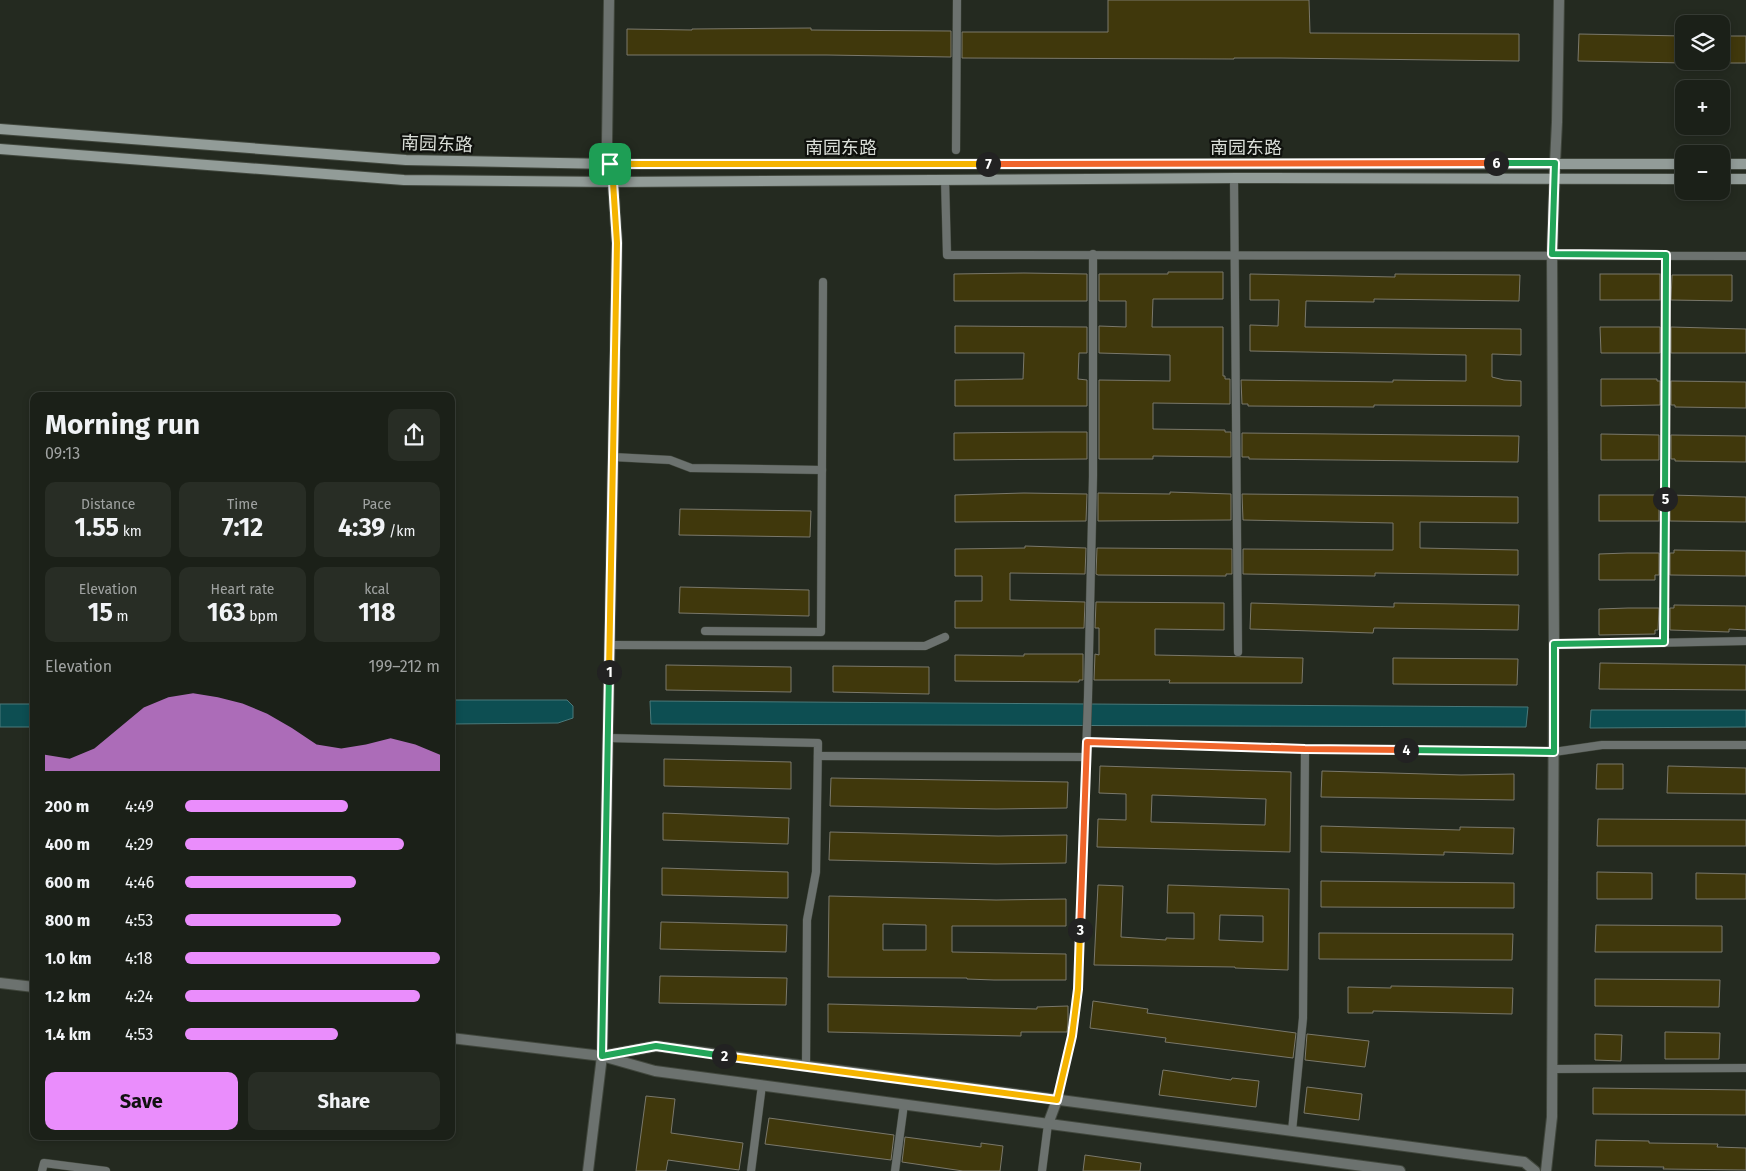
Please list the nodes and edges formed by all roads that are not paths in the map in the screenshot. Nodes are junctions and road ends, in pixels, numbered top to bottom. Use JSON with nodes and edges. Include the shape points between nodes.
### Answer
{"nodes":[{"id":1,"x":609,"y":0,"type":"edge"},
{"id":2,"x":958,"y":0,"type":"edge"},
{"id":3,"x":1559,"y":0,"type":"edge"},
{"id":4,"x":0,"y":129,"type":"edge"},
{"id":5,"x":0,"y":149,"type":"edge"},
{"id":6,"x":956,"y":150,"type":"dead end"},
{"id":7,"x":1555,"y":163,"type":"junction"},
{"id":8,"x":610,"y":164,"type":"junction"},
{"id":9,"x":1675,"y":164,"type":"edge"},
{"id":10,"x":1730,"y":164,"type":"edge"},
{"id":11,"x":1746,"y":164,"type":"edge"},
{"id":12,"x":1234,"y":178,"type":"junction"},
{"id":13,"x":1746,"y":178,"type":"edge"},
{"id":14,"x":945,"y":179,"type":"junction"},
{"id":15,"x":1554,"y":179,"type":"junction"},
{"id":16,"x":1675,"y":179,"type":"edge"},
{"id":17,"x":1730,"y":179,"type":"edge"},
{"id":18,"x":613,"y":182,"type":"junction"},
{"id":19,"x":1093,"y":254,"type":"junction"},
{"id":20,"x":1552,"y":254,"type":"junction"},
{"id":21,"x":1236,"y":255,"type":"junction"},
{"id":22,"x":1666,"y":255,"type":"junction"},
{"id":23,"x":1746,"y":256,"type":"edge"},
{"id":24,"x":823,"y":282,"type":"dead end"},
{"id":25,"x":613,"y":457,"type":"junction"},
{"id":26,"x":822,"y":470,"type":"junction"},
{"id":27,"x":705,"y":631,"type":"dead end"},
{"id":28,"x":946,"y":637,"type":"dead end"},
{"id":29,"x":1746,"y":641,"type":"edge"},
{"id":30,"x":1664,"y":642,"type":"junction"},
{"id":31,"x":1554,"y":644,"type":"junction"},
{"id":32,"x":610,"y":645,"type":"junction"},
{"id":33,"x":1238,"y":652,"type":"dead end"},
{"id":34,"x":608,"y":738,"type":"junction"},
{"id":35,"x":1087,"y":742,"type":"junction"},
{"id":36,"x":1746,"y":745,"type":"edge"},
{"id":37,"x":1305,"y":749,"type":"junction"},
{"id":38,"x":1554,"y":752,"type":"junction"},
{"id":39,"x":818,"y":756,"type":"junction"},
{"id":40,"x":1085,"y":757,"type":"junction"},
{"id":41,"x":0,"y":983,"type":"edge"},
{"id":42,"x":30,"y":987,"type":"edge"},
{"id":43,"x":455,"y":1038,"type":"edge"},
{"id":44,"x":602,"y":1056,"type":"junction"},
{"id":45,"x":806,"y":1066,"type":"junction"},
{"id":46,"x":1746,"y":1068,"type":"edge"},
{"id":47,"x":1552,"y":1069,"type":"junction"},
{"id":48,"x":762,"y":1085,"type":"junction"},
{"id":49,"x":1057,"y":1100,"type":"junction"},
{"id":50,"x":904,"y":1104,"type":"junction"},
{"id":51,"x":1048,"y":1124,"type":"junction"},
{"id":52,"x":1292,"y":1131,"type":"junction"},
{"id":53,"x":1360,"y":1168,"type":"edge"},
{"id":54,"x":42,"y":1171,"type":"edge"},
{"id":55,"x":106,"y":1171,"type":"edge"},
{"id":56,"x":588,"y":1171,"type":"edge"},
{"id":57,"x":752,"y":1171,"type":"edge"},
{"id":58,"x":895,"y":1171,"type":"edge"},
{"id":59,"x":1042,"y":1171,"type":"edge"},
{"id":60,"x":1400,"y":1171,"type":"edge"},
{"id":61,"x":1535,"y":1171,"type":"edge"},
{"id":62,"x":1546,"y":1171,"type":"edge"}],
"edges":[{"from":1,"to":8,"type":"street","via":[[607,143]]},
{"from":2,"to":6,"type":"lane"},
{"from":3,"to":7,"type":"street"},
{"from":4,"to":8,"type":"main road","name":"南园东路","via":[[406,160]]},
{"from":5,"to":18,"type":"main road","name":"南园东路","via":[[404,180]]},
{"from":7,"to":8,"type":"main road","name":"南园东路"},
{"from":7,"to":9,"type":"main road","name":"南园东路"},
{"from":7,"to":15,"type":"street"},
{"from":8,"to":18,"type":"street"},
{"from":10,"to":11,"type":"main road"},
{"from":12,"to":14,"type":"main road","name":"南园东路"},
{"from":12,"to":15,"type":"main road","name":"南园东路"},
{"from":12,"to":21,"type":"lane"},
{"from":13,"to":17,"type":"main road"},
{"from":14,"to":18,"type":"main road","name":"南园东路"},
{"from":14,"to":19,"type":"lane","via":[[947,254]]},
{"from":15,"to":16,"type":"main road","name":"南园东路"},
{"from":15,"to":20,"type":"street"},
{"from":18,"to":25,"type":"street","via":[[617,243]]},
{"from":19,"to":21,"type":"lane"},
{"from":19,"to":35,"type":"lane","via":[[1093,467]]},
{"from":20,"to":21,"type":"lane"},
{"from":20,"to":22,"type":"lane"},
{"from":20,"to":31,"type":"street"},
{"from":21,"to":33,"type":"lane"},
{"from":22,"to":23,"type":"lane"},
{"from":22,"to":30,"type":"lane"},
{"from":24,"to":26,"type":"lane"},
{"from":25,"to":26,"type":"lane","via":[[670,460],[691,468]]},
{"from":25,"to":32,"type":"street"},
{"from":26,"to":27,"type":"lane","via":[[821,632]]},
{"from":28,"to":32,"type":"lane","via":[[925,646]]},
{"from":29,"to":30,"type":"lane"},
{"from":30,"to":31,"type":"lane"},
{"from":31,"to":38,"type":"street"},
{"from":32,"to":34,"type":"street"},
{"from":34,"to":39,"type":"lane","via":[[818,743]]},
{"from":34,"to":44,"type":"street"},
{"from":35,"to":37,"type":"lane"},
{"from":35,"to":40,"type":"lane"},
{"from":36,"to":38,"type":"lane","via":[[1602,745]]},
{"from":37,"to":38,"type":"lane"},
{"from":37,"to":52,"type":"lane","via":[[1303,1018]]},
{"from":38,"to":47,"type":"street"},
{"from":39,"to":40,"type":"lane"},
{"from":39,"to":45,"type":"lane","via":[[816,872],[806,920]]},
{"from":40,"to":49,"type":"lane","via":[[1078,989],[1072,1036]]},
{"from":41,"to":42,"type":"street"},
{"from":43,"to":44,"type":"street"},
{"from":44,"to":45,"type":"street","via":[[656,1046]]},
{"from":44,"to":48,"type":"street","via":[[656,1071]]},
{"from":44,"to":56,"type":"street"},
{"from":45,"to":49,"type":"street"},
{"from":46,"to":47,"type":"lane"},
{"from":47,"to":62,"type":"street","via":[[1552,1117]]},
{"from":48,"to":50,"type":"street"},
{"from":48,"to":57,"type":"lane"},
{"from":49,"to":51,"type":"street"},
{"from":49,"to":52,"type":"street"},
{"from":50,"to":51,"type":"street"},
{"from":50,"to":58,"type":"lane"},
{"from":51,"to":53,"type":"street"},
{"from":51,"to":59,"type":"lane"},
{"from":52,"to":61,"type":"street","via":[[1524,1162]]},
{"from":53,"to":60,"type":"street"},
{"from":54,"to":55,"type":"lane","via":[[44,1163]]}]}
